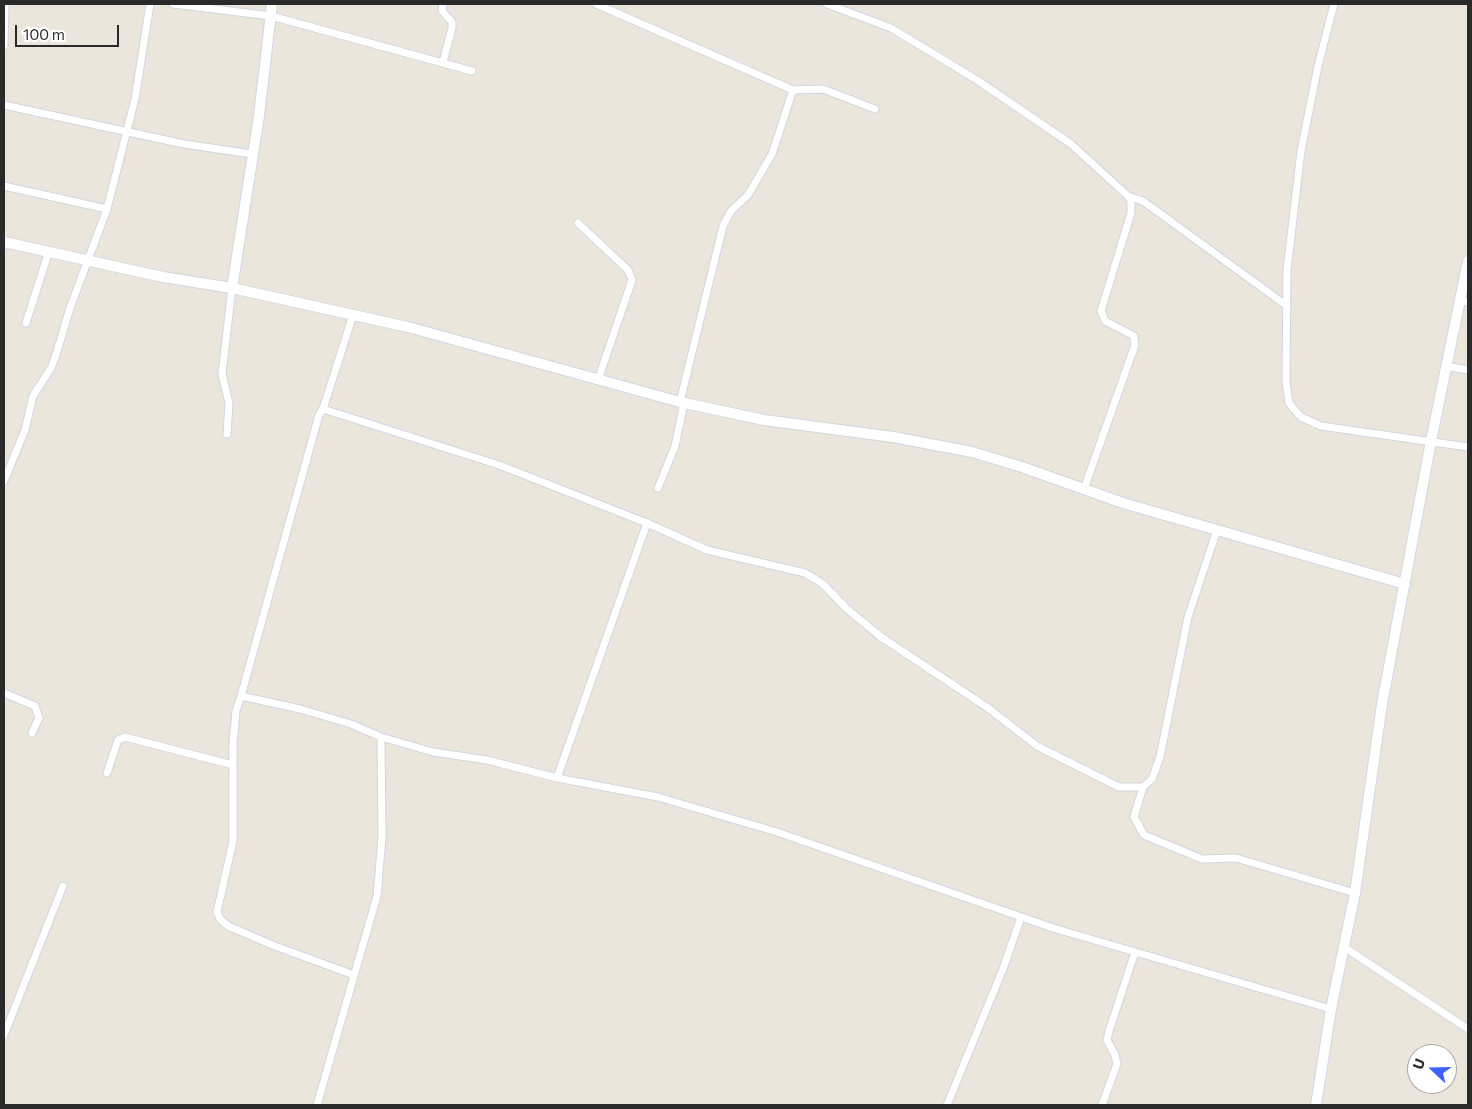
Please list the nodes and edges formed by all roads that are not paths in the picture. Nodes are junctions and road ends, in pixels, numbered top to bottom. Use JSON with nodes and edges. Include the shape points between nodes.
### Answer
{"nodes":[{"id":1,"x":5,"y":4,"type":"edge"},
{"id":2,"x":150,"y":4,"type":"edge"},
{"id":3,"x":173,"y":4,"type":"edge"},
{"id":4,"x":272,"y":4,"type":"edge"},
{"id":5,"x":443,"y":4,"type":"edge"},
{"id":6,"x":596,"y":4,"type":"edge"},
{"id":7,"x":827,"y":4,"type":"edge"},
{"id":8,"x":1334,"y":4,"type":"edge"},
{"id":9,"x":271,"y":16,"type":"junction"},
{"id":10,"x":4,"y":46,"type":"edge"},
{"id":11,"x":443,"y":62,"type":"junction"},
{"id":12,"x":472,"y":71,"type":"dead end"},
{"id":13,"x":793,"y":90,"type":"junction"},
{"id":14,"x":4,"y":105,"type":"edge"},
{"id":15,"x":875,"y":109,"type":"dead end"},
{"id":16,"x":128,"y":133,"type":"junction"},
{"id":17,"x":252,"y":154,"type":"junction"},
{"id":18,"x":4,"y":186,"type":"edge"},
{"id":19,"x":1128,"y":196,"type":"junction"},
{"id":20,"x":107,"y":210,"type":"junction"},
{"id":21,"x":578,"y":223,"type":"dead end"},
{"id":22,"x":4,"y":242,"type":"edge"},
{"id":23,"x":49,"y":251,"type":"junction"},
{"id":24,"x":1468,"y":261,"type":"edge"},
{"id":25,"x":89,"y":262,"type":"junction"},
{"id":26,"x":232,"y":288,"type":"junction"},
{"id":27,"x":1464,"y":301,"type":"edge"},
{"id":28,"x":1287,"y":306,"type":"junction"},
{"id":29,"x":353,"y":315,"type":"junction"},
{"id":30,"x":26,"y":322,"type":"dead end"},
{"id":31,"x":1445,"y":366,"type":"junction"},
{"id":32,"x":1468,"y":370,"type":"edge"},
{"id":33,"x":598,"y":380,"type":"junction"},
{"id":34,"x":682,"y":403,"type":"junction"},
{"id":35,"x":323,"y":409,"type":"junction"},
{"id":36,"x":227,"y":434,"type":"dead end"},
{"id":37,"x":1431,"y":441,"type":"junction"},
{"id":38,"x":1468,"y":447,"type":"edge"},
{"id":39,"x":4,"y":481,"type":"edge"},
{"id":40,"x":658,"y":488,"type":"dead end"},
{"id":41,"x":1084,"y":489,"type":"junction"},
{"id":42,"x":647,"y":522,"type":"junction"},
{"id":43,"x":1217,"y":530,"type":"junction"},
{"id":44,"x":1406,"y":584,"type":"junction"},
{"id":45,"x":4,"y":693,"type":"edge"},
{"id":46,"x":241,"y":696,"type":"junction"},
{"id":47,"x":32,"y":733,"type":"dead end"},
{"id":48,"x":380,"y":737,"type":"junction"},
{"id":49,"x":233,"y":765,"type":"junction"},
{"id":50,"x":107,"y":773,"type":"dead end"},
{"id":51,"x":557,"y":778,"type":"junction"},
{"id":52,"x":1143,"y":787,"type":"junction"},
{"id":53,"x":63,"y":886,"type":"dead end"},
{"id":54,"x":1355,"y":893,"type":"junction"},
{"id":55,"x":1021,"y":917,"type":"junction"},
{"id":56,"x":1344,"y":948,"type":"junction"},
{"id":57,"x":1135,"y":952,"type":"junction"},
{"id":58,"x":354,"y":975,"type":"junction"},
{"id":59,"x":1331,"y":1009,"type":"junction"},
{"id":60,"x":1468,"y":1029,"type":"edge"},
{"id":61,"x":4,"y":1035,"type":"edge"},
{"id":62,"x":317,"y":1105,"type":"edge"},
{"id":63,"x":947,"y":1105,"type":"edge"},
{"id":64,"x":1102,"y":1105,"type":"edge"},
{"id":65,"x":1316,"y":1105,"type":"edge"}],
"edges":[{"from":1,"to":10,"type":"street"},
{"from":2,"to":16,"type":"street"},
{"from":3,"to":9,"type":"street"},
{"from":4,"to":9,"type":"street"},
{"from":5,"to":11,"type":"street","via":[[442,11],[452,22],[452,28]]},
{"from":6,"to":13,"type":"street"},
{"from":7,"to":19,"type":"street","via":[[890,28],[977,80],[1071,144]]},
{"from":8,"to":28,"type":"street","via":[[1301,151],[1287,270]]},
{"from":9,"to":11,"type":"street"},
{"from":9,"to":17,"type":"street"},
{"from":11,"to":12,"type":"street"},
{"from":13,"to":15,"type":"street","via":[[823,88]]},
{"from":13,"to":34,"type":"street","via":[[772,154],[748,195],[731,211],[723,226]]},
{"from":14,"to":16,"type":"street"},
{"from":16,"to":17,"type":"street"},
{"from":16,"to":20,"type":"street"},
{"from":17,"to":26,"type":"street"},
{"from":18,"to":20,"type":"street"},
{"from":19,"to":28,"type":"street","via":[[1143,201]]},
{"from":19,"to":41,"type":"street","via":[[1131,214],[1102,311],[1105,321],[1134,336],[1135,345]]},
{"from":20,"to":25,"type":"street"},
{"from":21,"to":33,"type":"street","via":[[628,270],[632,280]]},
{"from":22,"to":23,"type":"street"},
{"from":23,"to":25,"type":"street"},
{"from":23,"to":30,"type":"street"},
{"from":24,"to":27,"type":"street"},
{"from":25,"to":26,"type":"street"},
{"from":25,"to":39,"type":"street","via":[[51,368],[32,396],[25,430]]},
{"from":26,"to":29,"type":"street"},
{"from":26,"to":36,"type":"street","via":[[222,374],[229,403]]},
{"from":27,"to":31,"type":"street"},
{"from":28,"to":37,"type":"street","via":[[1286,382],[1289,403],[1301,417],[1321,426]]},
{"from":29,"to":33,"type":"street"},
{"from":29,"to":35,"type":"street"},
{"from":31,"to":32,"type":"street"},
{"from":31,"to":37,"type":"street"},
{"from":33,"to":34,"type":"street"},
{"from":34,"to":40,"type":"street","via":[[675,446]]},
{"from":34,"to":41,"type":"street","via":[[764,420],[946,446],[995,458]]},
{"from":35,"to":42,"type":"street","via":[[499,465]]},
{"from":35,"to":46,"type":"street"},
{"from":37,"to":38,"type":"street"},
{"from":37,"to":44,"type":"street"},
{"from":41,"to":43,"type":"street"},
{"from":42,"to":51,"type":"street"},
{"from":42,"to":52,"type":"street","via":[[707,550],[805,573],[881,637],[988,708],[1037,746],[1119,787]]},
{"from":43,"to":44,"type":"street"},
{"from":43,"to":52,"type":"street","via":[[1188,617],[1160,757],[1152,779]]},
{"from":44,"to":54,"type":"street","via":[[1382,704]]},
{"from":45,"to":47,"type":"street","via":[[35,706],[39,718]]},
{"from":46,"to":48,"type":"street","via":[[352,724]]},
{"from":46,"to":49,"type":"street","via":[[234,727]]},
{"from":48,"to":51,"type":"street","via":[[433,752],[487,760]]},
{"from":48,"to":58,"type":"street","via":[[381,873],[371,921]]},
{"from":49,"to":50,"type":"street","via":[[125,737],[118,740]]},
{"from":49,"to":58,"type":"street","via":[[233,841],[218,900],[220,919],[228,926],[275,946]]},
{"from":51,"to":55,"type":"street","via":[[658,797],[768,829]]},
{"from":52,"to":54,"type":"street","via":[[1134,822],[1144,835],[1202,859],[1236,858]]},
{"from":53,"to":61,"type":"street"},
{"from":54,"to":56,"type":"street"},
{"from":55,"to":57,"type":"street"},
{"from":55,"to":63,"type":"street"},
{"from":56,"to":59,"type":"street"},
{"from":56,"to":60,"type":"street"},
{"from":57,"to":59,"type":"street"},
{"from":57,"to":64,"type":"street","via":[[1107,1040],[1117,1064]]},
{"from":58,"to":62,"type":"street"},
{"from":59,"to":65,"type":"street"}]}
